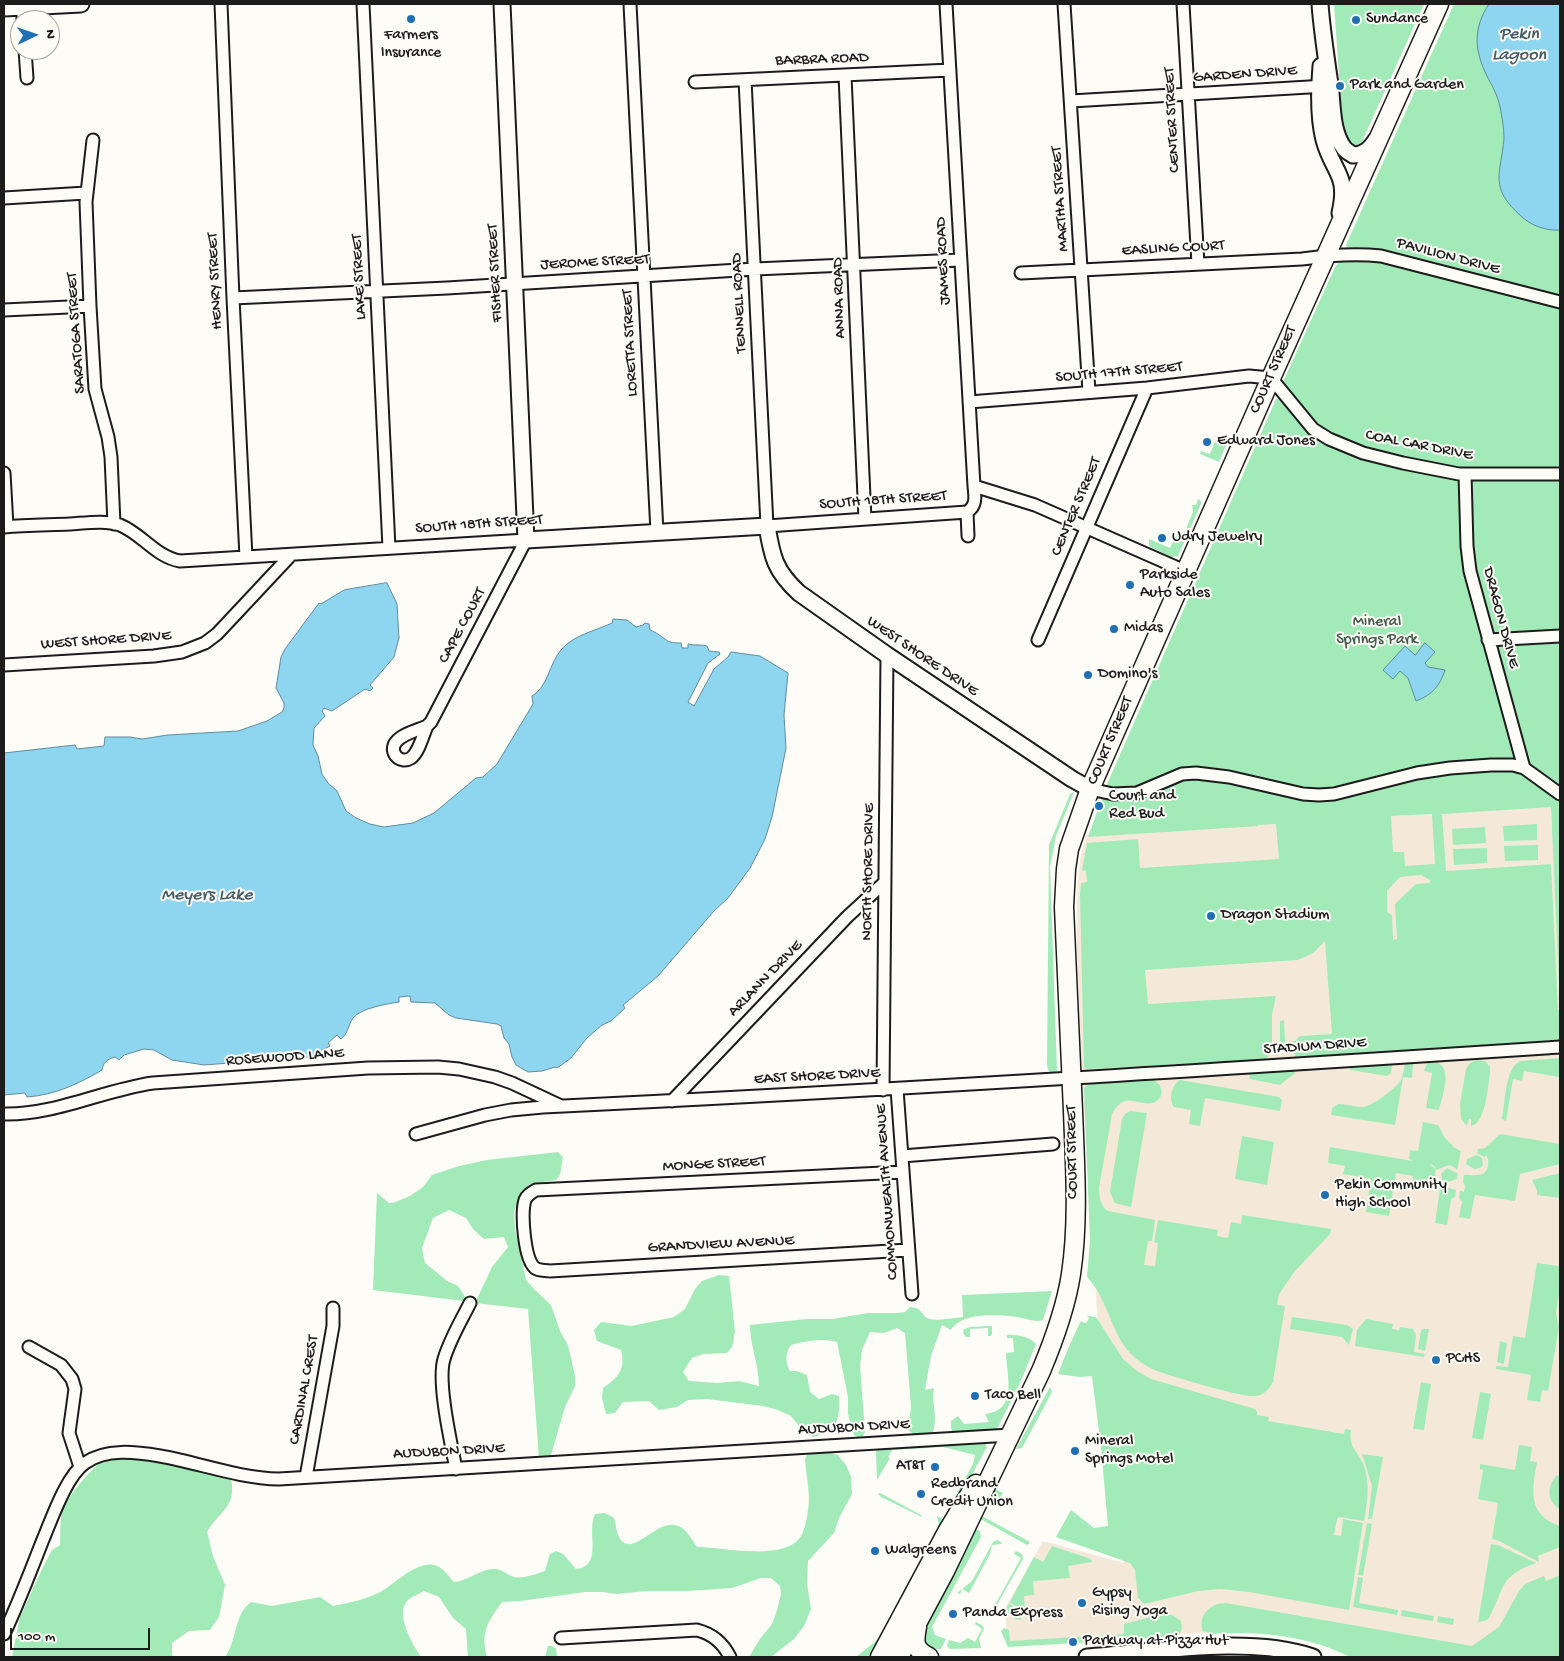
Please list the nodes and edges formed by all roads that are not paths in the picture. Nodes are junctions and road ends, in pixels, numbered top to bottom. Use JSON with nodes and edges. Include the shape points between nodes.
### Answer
{"nodes":[{"id":1,"x":81,"y":4,"type":"edge"},
{"id":2,"x":221,"y":4,"type":"edge"},
{"id":3,"x":363,"y":4,"type":"edge"},
{"id":4,"x":502,"y":4,"type":"edge"},
{"id":5,"x":630,"y":4,"type":"edge"},
{"id":6,"x":946,"y":4,"type":"edge"},
{"id":7,"x":1064,"y":4,"type":"edge"},
{"id":8,"x":1183,"y":4,"type":"edge"},
{"id":9,"x":1320,"y":4,"type":"edge"},
{"id":10,"x":1439,"y":4,"type":"edge"},
{"id":11,"x":46,"y":10,"type":"edge"},
{"id":12,"x":26,"y":60,"type":"edge"},
{"id":13,"x":950,"y":70,"type":"junction"},
{"id":14,"x":845,"y":76,"type":"junction"},
{"id":15,"x":27,"y":78,"type":"dead end"},
{"id":16,"x":745,"y":80,"type":"junction"},
{"id":17,"x":695,"y":82,"type":"dead end"},
{"id":18,"x":1325,"y":86,"type":"junction"},
{"id":19,"x":1188,"y":95,"type":"junction"},
{"id":20,"x":1071,"y":101,"type":"junction"},
{"id":21,"x":1383,"y":128,"type":"junction"},
{"id":22,"x":93,"y":140,"type":"dead end"},
{"id":23,"x":86,"y":193,"type":"junction"},
{"id":24,"x":4,"y":198,"type":"edge"},
{"id":25,"x":1334,"y":237,"type":"junction"},
{"id":26,"x":1326,"y":256,"type":"junction"},
{"id":27,"x":960,"y":260,"type":"junction"},
{"id":28,"x":855,"y":264,"type":"junction"},
{"id":29,"x":1198,"y":264,"type":"junction"},
{"id":30,"x":754,"y":269,"type":"junction"},
{"id":31,"x":1081,"y":270,"type":"junction"},
{"id":32,"x":1021,"y":273,"type":"dead end"},
{"id":33,"x":644,"y":276,"type":"junction"},
{"id":34,"x":514,"y":284,"type":"junction"},
{"id":35,"x":377,"y":292,"type":"junction"},
{"id":36,"x":232,"y":298,"type":"junction"},
{"id":37,"x":1560,"y":302,"type":"edge"},
{"id":38,"x":90,"y":306,"type":"junction"},
{"id":39,"x":4,"y":310,"type":"edge"},
{"id":40,"x":1271,"y":378,"type":"junction"},
{"id":41,"x":1147,"y":388,"type":"junction"},
{"id":42,"x":1089,"y":392,"type":"junction"},
{"id":43,"x":969,"y":402,"type":"junction"},
{"id":44,"x":4,"y":473,"type":"edge"},
{"id":45,"x":1465,"y":474,"type":"junction"},
{"id":46,"x":1560,"y":474,"type":"edge"},
{"id":47,"x":974,"y":486,"type":"junction"},
{"id":48,"x":967,"y":512,"type":"junction"},
{"id":49,"x":865,"y":519,"type":"junction"},
{"id":50,"x":114,"y":524,"type":"junction"},
{"id":51,"x":5,"y":526,"type":"edge"},
{"id":52,"x":767,"y":526,"type":"junction"},
{"id":53,"x":1086,"y":527,"type":"junction"},
{"id":54,"x":657,"y":532,"type":"junction"},
{"id":55,"x":968,"y":536,"type":"dead end"},
{"id":56,"x":526,"y":540,"type":"junction"},
{"id":57,"x":389,"y":548,"type":"junction"},
{"id":58,"x":291,"y":555,"type":"junction"},
{"id":59,"x":246,"y":557,"type":"junction"},
{"id":60,"x":1185,"y":571,"type":"junction"},
{"id":61,"x":1560,"y":636,"type":"edge"},
{"id":62,"x":1038,"y":640,"type":"dead end"},
{"id":63,"x":1488,"y":640,"type":"junction"},
{"id":64,"x":887,"y":656,"type":"junction"},
{"id":65,"x":4,"y":665,"type":"edge"},
{"id":66,"x":428,"y":726,"type":"dead end"},
{"id":67,"x":1524,"y":768,"type":"junction"},
{"id":68,"x":1090,"y":790,"type":"junction"},
{"id":69,"x":1560,"y":794,"type":"edge"},
{"id":70,"x":885,"y":882,"type":"junction"},
{"id":71,"x":1560,"y":1047,"type":"edge"},
{"id":72,"x":1071,"y":1079,"type":"junction"},
{"id":73,"x":897,"y":1089,"type":"junction"},
{"id":74,"x":883,"y":1090,"type":"junction"},
{"id":75,"x":672,"y":1101,"type":"junction"},
{"id":76,"x":565,"y":1106,"type":"junction"},
{"id":77,"x":4,"y":1114,"type":"edge"},
{"id":78,"x":416,"y":1134,"type":"dead end"},
{"id":79,"x":1053,"y":1144,"type":"dead end"},
{"id":80,"x":902,"y":1156,"type":"junction"},
{"id":81,"x":903,"y":1172,"type":"junction"},
{"id":82,"x":908,"y":1250,"type":"junction"},
{"id":83,"x":536,"y":1268,"type":"joint"},
{"id":84,"x":912,"y":1294,"type":"dead end"},
{"id":85,"x":470,"y":1303,"type":"dead end"},
{"id":86,"x":333,"y":1308,"type":"dead end"},
{"id":87,"x":29,"y":1347,"type":"dead end"},
{"id":88,"x":1008,"y":1435,"type":"junction"},
{"id":89,"x":80,"y":1467,"type":"junction"},
{"id":90,"x":456,"y":1469,"type":"junction"},
{"id":91,"x":306,"y":1477,"type":"junction"},
{"id":92,"x":917,"y":1624,"type":"junction"},
{"id":93,"x":4,"y":1634,"type":"edge"},
{"id":94,"x":560,"y":1638,"type":"dead end"},
{"id":95,"x":1194,"y":1653,"type":"edge"},
{"id":96,"x":730,"y":1657,"type":"edge"},
{"id":97,"x":880,"y":1657,"type":"edge"},
{"id":98,"x":899,"y":1657,"type":"edge"},
{"id":99,"x":929,"y":1657,"type":"edge"},
{"id":100,"x":1087,"y":1657,"type":"edge"},
{"id":101,"x":1313,"y":1657,"type":"edge"}],
"edges":[{"from":1,"to":11,"type":"street"},
{"from":2,"to":36,"type":"street","name":"HENRY STREET"},
{"from":3,"to":35,"type":"street","name":"LAKE STREET"},
{"from":4,"to":34,"type":"street","name":"FISHER STREET"},
{"from":5,"to":33,"type":"street","name":"LORETTA STREET"},
{"from":6,"to":13,"type":"street","name":"JAMES ROAD"},
{"from":7,"to":20,"type":"street","name":"MARTHA STREET"},
{"from":8,"to":19,"type":"street","name":"CENTER STREET"},
{"from":9,"to":18,"type":"street"},
{"from":10,"to":21,"type":"main road","name":"COURT STREET"},
{"from":12,"to":15,"type":"street"},
{"from":13,"to":14,"type":"street","name":"BARBRA ROAD"},
{"from":13,"to":27,"type":"street","name":"JAMES ROAD"},
{"from":14,"to":16,"type":"street","name":"BARBRA ROAD"},
{"from":14,"to":28,"type":"street","name":"ANNA ROAD"},
{"from":16,"to":17,"type":"street","name":"BARBRA ROAD"},
{"from":16,"to":30,"type":"street","name":"TENNELL ROAD"},
{"from":18,"to":19,"type":"street","name":"GARDEN DRIVE"},
{"from":18,"to":21,"type":"street","via":[[1335,125],[1347,151],[1353,155],[1363,153]]},
{"from":18,"to":25,"type":"street","via":[[1322,133],[1344,189]]},
{"from":19,"to":20,"type":"street","name":"GARDEN DRIVE"},
{"from":19,"to":29,"type":"street","name":"CENTER STREET"},
{"from":20,"to":31,"type":"street","name":"MARTHA STREET"},
{"from":21,"to":25,"type":"main road","name":"COURT STREET"},
{"from":22,"to":23,"type":"street","name":"SARATOGA STREET"},
{"from":23,"to":24,"type":"street"},
{"from":23,"to":38,"type":"street","name":"SARATOGA STREET"},
{"from":25,"to":26,"type":"main road","name":"COURT STREET"},
{"from":26,"to":29,"type":"street","name":"EASLING COURT"},
{"from":26,"to":37,"type":"street","name":"PAVILION DRIVE","via":[[1381,256]]},
{"from":26,"to":40,"type":"main road","name":"COURT STREET"},
{"from":27,"to":28,"type":"street","name":"JEROME STREET"},
{"from":27,"to":43,"type":"street","name":"JAMES ROAD"},
{"from":28,"to":30,"type":"street","name":"JEROME STREET"},
{"from":28,"to":49,"type":"street","name":"ANNA ROAD"},
{"from":29,"to":31,"type":"street","name":"EASLING COURT"},
{"from":30,"to":33,"type":"street","name":"JEROME STREET"},
{"from":30,"to":52,"type":"street","name":"TENNELL ROAD"},
{"from":31,"to":32,"type":"street","name":"EASLING COURT"},
{"from":31,"to":42,"type":"street","name":"MARTHA STREET"},
{"from":33,"to":34,"type":"street","name":"JEROME STREET"},
{"from":33,"to":54,"type":"street","name":"LORETTA STREET"},
{"from":34,"to":35,"type":"street","name":"JEROME STREET"},
{"from":34,"to":56,"type":"street","name":"FISHER STREET"},
{"from":35,"to":36,"type":"street","name":"JEROME STREET"},
{"from":35,"to":57,"type":"street","name":"LAKE STREET"},
{"from":36,"to":59,"type":"street","name":"HENRY STREET"},
{"from":38,"to":39,"type":"street"},
{"from":38,"to":50,"type":"street","name":"SARATOGA STREET","via":[[95,389],[111,457]]},
{"from":40,"to":41,"type":"street","name":"SOUTH 17TH STREET","via":[[1249,376]]},
{"from":40,"to":45,"type":"street","name":"COAL CAR DRIVE","via":[[1309,425],[1329,439],[1372,456]]},
{"from":40,"to":60,"type":"main road","name":"COURT STREET"},
{"from":41,"to":42,"type":"street","name":"SOUTH 17TH STREET"},
{"from":41,"to":53,"type":"street","name":"CENTER STREET"},
{"from":42,"to":43,"type":"street","name":"SOUTH 17TH STREET"},
{"from":43,"to":47,"type":"street","name":"JAMES ROAD"},
{"from":44,"to":51,"type":"street"},
{"from":45,"to":46,"type":"street","name":"COAL CAR DRIVE"},
{"from":45,"to":63,"type":"street","name":"DRAGON DRIVE","via":[[1467,554]]},
{"from":47,"to":48,"type":"street","name":"JAMES ROAD","via":[[975,504]]},
{"from":47,"to":53,"type":"street","via":[[1036,505]]},
{"from":48,"to":49,"type":"street","name":"SOUTH 18TH STREET"},
{"from":48,"to":55,"type":"street"},
{"from":49,"to":52,"type":"street","name":"SOUTH 18TH STREET"},
{"from":50,"to":51,"type":"street","name":"SOUTH 18TH STREET"},
{"from":50,"to":59,"type":"street","name":"SOUTH 18TH STREET","via":[[126,528],[172,560]]},
{"from":52,"to":54,"type":"street","name":"SOUTH 18TH STREET"},
{"from":52,"to":64,"type":"street","name":"WEST SHORE DRIVE","via":[[772,555],[788,583]]},
{"from":53,"to":60,"type":"street"},
{"from":53,"to":62,"type":"street","name":"CENTER STREET"},
{"from":54,"to":56,"type":"street","name":"SOUTH 18TH STREET"},
{"from":56,"to":57,"type":"street","name":"SOUTH 18TH STREET"},
{"from":56,"to":66,"type":"street","name":"CAPE COURT"},
{"from":57,"to":58,"type":"street","name":"SOUTH 18TH STREET"},
{"from":58,"to":59,"type":"street","name":"SOUTH 18TH STREET"},
{"from":58,"to":65,"type":"street","name":"WEST SHORE DRIVE","via":[[217,634],[195,648],[154,656]]},
{"from":60,"to":68,"type":"main road","name":"COURT STREET"},
{"from":61,"to":63,"type":"street"},
{"from":63,"to":67,"type":"street","name":"DRAGON DRIVE"},
{"from":64,"to":68,"type":"street","name":"WEST SHORE DRIVE"},
{"from":64,"to":70,"type":"street","name":"NORTH SHORE DRIVE"},
{"from":67,"to":68,"type":"street","via":[[1513,765],[1450,768],[1319,795],[1196,773],[1182,774],[1137,793],[1113,794]]},
{"from":67,"to":69,"type":"street"},
{"from":68,"to":72,"type":"main road","name":"COURT STREET","via":[[1071,840],[1066,869],[1064,907]]},
{"from":70,"to":74,"type":"street","name":"NORTH SHORE DRIVE"},
{"from":70,"to":75,"type":"street","name":"ARLANN DRIVE","via":[[847,917]]},
{"from":71,"to":72,"type":"street","name":"STADIUM DRIVE"},
{"from":72,"to":73,"type":"street","name":"EAST SHORE DRIVE"},
{"from":72,"to":88,"type":"main road","name":"COURT STREET","via":[[1075,1228],[1071,1275],[1051,1347]]},
{"from":73,"to":74,"type":"street","name":"EAST SHORE DRIVE"},
{"from":73,"to":80,"type":"street","name":"COMMONWEALTH AVENUE"},
{"from":74,"to":75,"type":"street","name":"EAST SHORE DRIVE"},
{"from":75,"to":76,"type":"street","name":"EAST SHORE DRIVE"},
{"from":76,"to":77,"type":"street","name":"ROSEWOOD LANE","via":[[495,1077],[459,1069],[413,1066],[153,1083],[57,1107]]},
{"from":76,"to":78,"type":"street","name":"EAST SHORE DRIVE","via":[[511,1110]]},
{"from":79,"to":80,"type":"street"},
{"from":80,"to":81,"type":"street","name":"COMMONWEALTH AVENUE"},
{"from":81,"to":82,"type":"street","name":"COMMONWEALTH AVENUE"},
{"from":81,"to":83,"type":"street","name":"MONGE STREET","via":[[540,1190],[528,1195],[524,1210],[525,1247]]},
{"from":82,"to":83,"type":"street","name":"GRANDVIEW AVENUE","via":[[550,1271]]},
{"from":82,"to":84,"type":"street","name":"COMMONWEALTH AVENUE"},
{"from":85,"to":90,"type":"street","via":[[449,1344],[442,1367]]},
{"from":86,"to":91,"type":"street","name":"CARDINAL CREST","via":[[333,1326]]},
{"from":87,"to":89,"type":"street","via":[[62,1365],[72,1379],[75,1389],[69,1433]]},
{"from":88,"to":90,"type":"street","name":"AUDUBON DRIVE"},
{"from":88,"to":92,"type":"main road","name":"COURT STREET"},
{"from":88,"to":97,"type":"main road","name":"COURT STREET","via":[[947,1532]]},
{"from":89,"to":91,"type":"street","name":"AUDUBON DRIVE","via":[[104,1454],[133,1453],[246,1476]]},
{"from":89,"to":93,"type":"street","name":"AUDUBON DRIVE","via":[[68,1483]]},
{"from":90,"to":91,"type":"street","name":"AUDUBON DRIVE"},
{"from":92,"to":98,"type":"main road","name":"COURT STREET"},
{"from":92,"to":99,"type":"main road","via":[[917,1648]]},
{"from":94,"to":96,"type":"street","via":[[697,1630],[718,1640]]},
{"from":95,"to":100,"type":"street"},
{"from":95,"to":101,"type":"street","via":[[1234,1646],[1269,1648]]}]}
